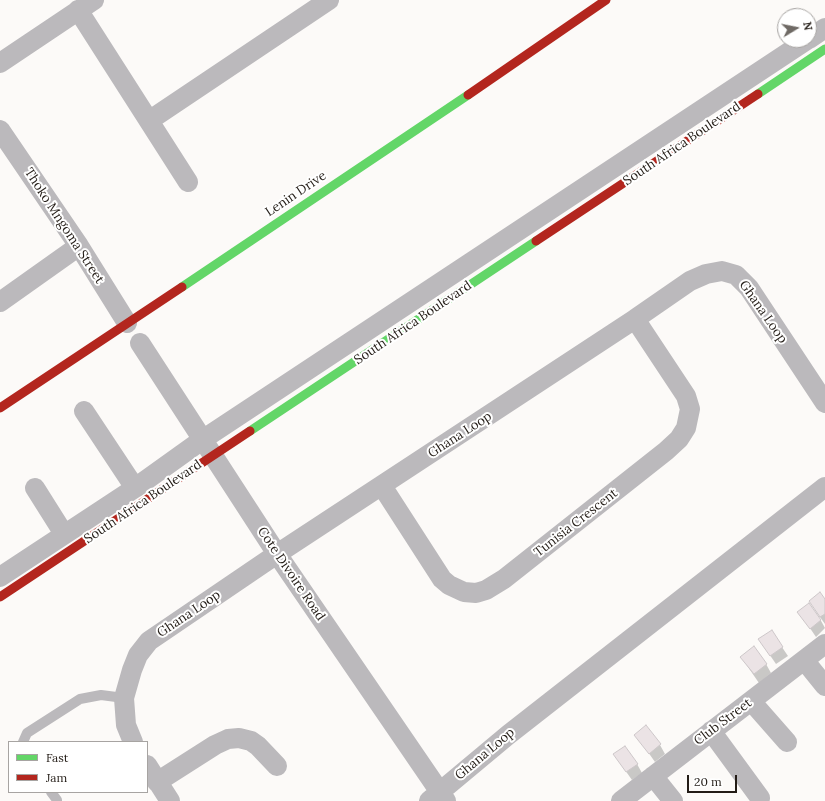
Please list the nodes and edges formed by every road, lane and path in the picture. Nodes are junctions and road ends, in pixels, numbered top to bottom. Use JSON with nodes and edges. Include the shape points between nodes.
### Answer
{"nodes":[{"id":1,"x":329,"y":0,"type":"edge"},
{"id":2,"x":606,"y":0,"type":"edge"},
{"id":3,"x":86,"y":5,"type":"edge"},
{"id":4,"x":795,"y":48,"type":"edge"},
{"id":5,"x":825,"y":49,"type":"edge"},
{"id":6,"x":0,"y":63,"type":"edge"},
{"id":7,"x":150,"y":120,"type":"junction"},
{"id":8,"x":0,"y":130,"type":"edge"},
{"id":9,"x":188,"y":182,"type":"dead end"},
{"id":10,"x":79,"y":246,"type":"junction"},
{"id":11,"x":0,"y":302,"type":"edge"},
{"id":12,"x":635,"y":319,"type":"junction"},
{"id":13,"x":127,"y":323,"type":"junction"},
{"id":14,"x":140,"y":343,"type":"dead end"},
{"id":15,"x":825,"y":403,"type":"edge"},
{"id":16,"x":0,"y":408,"type":"edge"},
{"id":17,"x":84,"y":411,"type":"dead end"},
{"id":18,"x":207,"y":448,"type":"junction"},
{"id":19,"x":382,"y":486,"type":"junction"},
{"id":20,"x":825,"y":487,"type":"edge"},
{"id":21,"x":35,"y":488,"type":"dead end"},
{"id":22,"x":135,"y":488,"type":"junction"},
{"id":23,"x":64,"y":534,"type":"junction"},
{"id":24,"x":277,"y":554,"type":"junction"},
{"id":25,"x":0,"y":576,"type":"edge"},
{"id":26,"x":0,"y":597,"type":"edge"},
{"id":27,"x":825,"y":644,"type":"edge"},
{"id":28,"x":804,"y":660,"type":"junction"},
{"id":29,"x":825,"y":686,"type":"edge"},
{"id":30,"x":124,"y":698,"type":"junction"},
{"id":31,"x":751,"y":700,"type":"junction"},
{"id":32,"x":711,"y":731,"type":"junction"},
{"id":33,"x":25,"y":737,"type":"edge"},
{"id":34,"x":133,"y":741,"type":"edge"},
{"id":35,"x":787,"y":742,"type":"dead end"},
{"id":36,"x":277,"y":766,"type":"dead end"},
{"id":37,"x":148,"y":767,"type":"edge"},
{"id":38,"x":653,"y":776,"type":"junction"},
{"id":39,"x":158,"y":782,"type":"junction"},
{"id":40,"x":438,"y":798,"type":"edge"},
{"id":41,"x":760,"y":798,"type":"dead end"},
{"id":42,"x":170,"y":801,"type":"edge"},
{"id":43,"x":621,"y":801,"type":"edge"},
{"id":44,"x":673,"y":801,"type":"edge"}],
"edges":[{"from":1,"to":7,"type":"street"},
{"from":2,"to":13,"type":"street","name":"Lenin Drive"},
{"from":3,"to":6,"type":"street"},
{"from":3,"to":7,"type":"street"},
{"from":4,"to":18,"type":"street","name":"South Africa Boulevard"},
{"from":5,"to":18,"type":"street","name":"South Africa Boulevard"},
{"from":7,"to":9,"type":"street"},
{"from":8,"to":10,"type":"street","name":"Thoko Mngoma Street"},
{"from":10,"to":11,"type":"street"},
{"from":10,"to":13,"type":"street","name":"Thoko Mngoma Street"},
{"from":12,"to":15,"type":"street","name":"Ghana Loop","via":[[690,281],[706,274],[722,271],[736,275],[749,288]]},
{"from":12,"to":19,"type":"street","name":"Ghana Loop"},
{"from":12,"to":19,"type":"street","name":"Tunisia Crescent","via":[[686,396],[690,409],[686,428],[666,451],[504,579],[476,593],[464,592],[449,585],[442,579]]},
{"from":13,"to":16,"type":"street","name":"Lenin Drive"},
{"from":14,"to":18,"type":"street","name":"Cote Divoire Road"},
{"from":17,"to":22,"type":"street"},
{"from":18,"to":22,"type":"street","name":"South Africa Boulevard"},
{"from":18,"to":24,"type":"street","name":"Cote Divoire Road"},
{"from":18,"to":26,"type":"street","name":"South Africa Boulevard"},
{"from":19,"to":24,"type":"street","name":"Ghana Loop"},
{"from":20,"to":40,"type":"street","name":"Ghana Loop","via":[[545,705]]},
{"from":21,"to":23,"type":"street"},
{"from":22,"to":23,"type":"street","name":"South Africa Boulevard"},
{"from":23,"to":25,"type":"street","name":"South Africa Boulevard"},
{"from":24,"to":30,"type":"street","name":"Ghana Loop","via":[[149,641],[138,655]]},
{"from":24,"to":40,"type":"street","name":"Cote Divoire Road"},
{"from":27,"to":28,"type":"street","name":"Club Street"},
{"from":28,"to":29,"type":"street"},
{"from":28,"to":31,"type":"street","name":"Club Street"},
{"from":30,"to":33,"type":"lane","via":[[101,695],[80,699]]},
{"from":30,"to":34,"type":"street","name":"Ghana Loop","via":[[126,725]]},
{"from":31,"to":32,"type":"street","name":"Club Street"},
{"from":31,"to":35,"type":"street"},
{"from":32,"to":38,"type":"street","name":"Club Street"},
{"from":32,"to":41,"type":"street"},
{"from":36,"to":39,"type":"street","via":[[251,741],[228,739]]},
{"from":37,"to":39,"type":"street"},
{"from":38,"to":43,"type":"street","name":"Club Street"},
{"from":38,"to":44,"type":"street"},
{"from":39,"to":42,"type":"street"}]}
